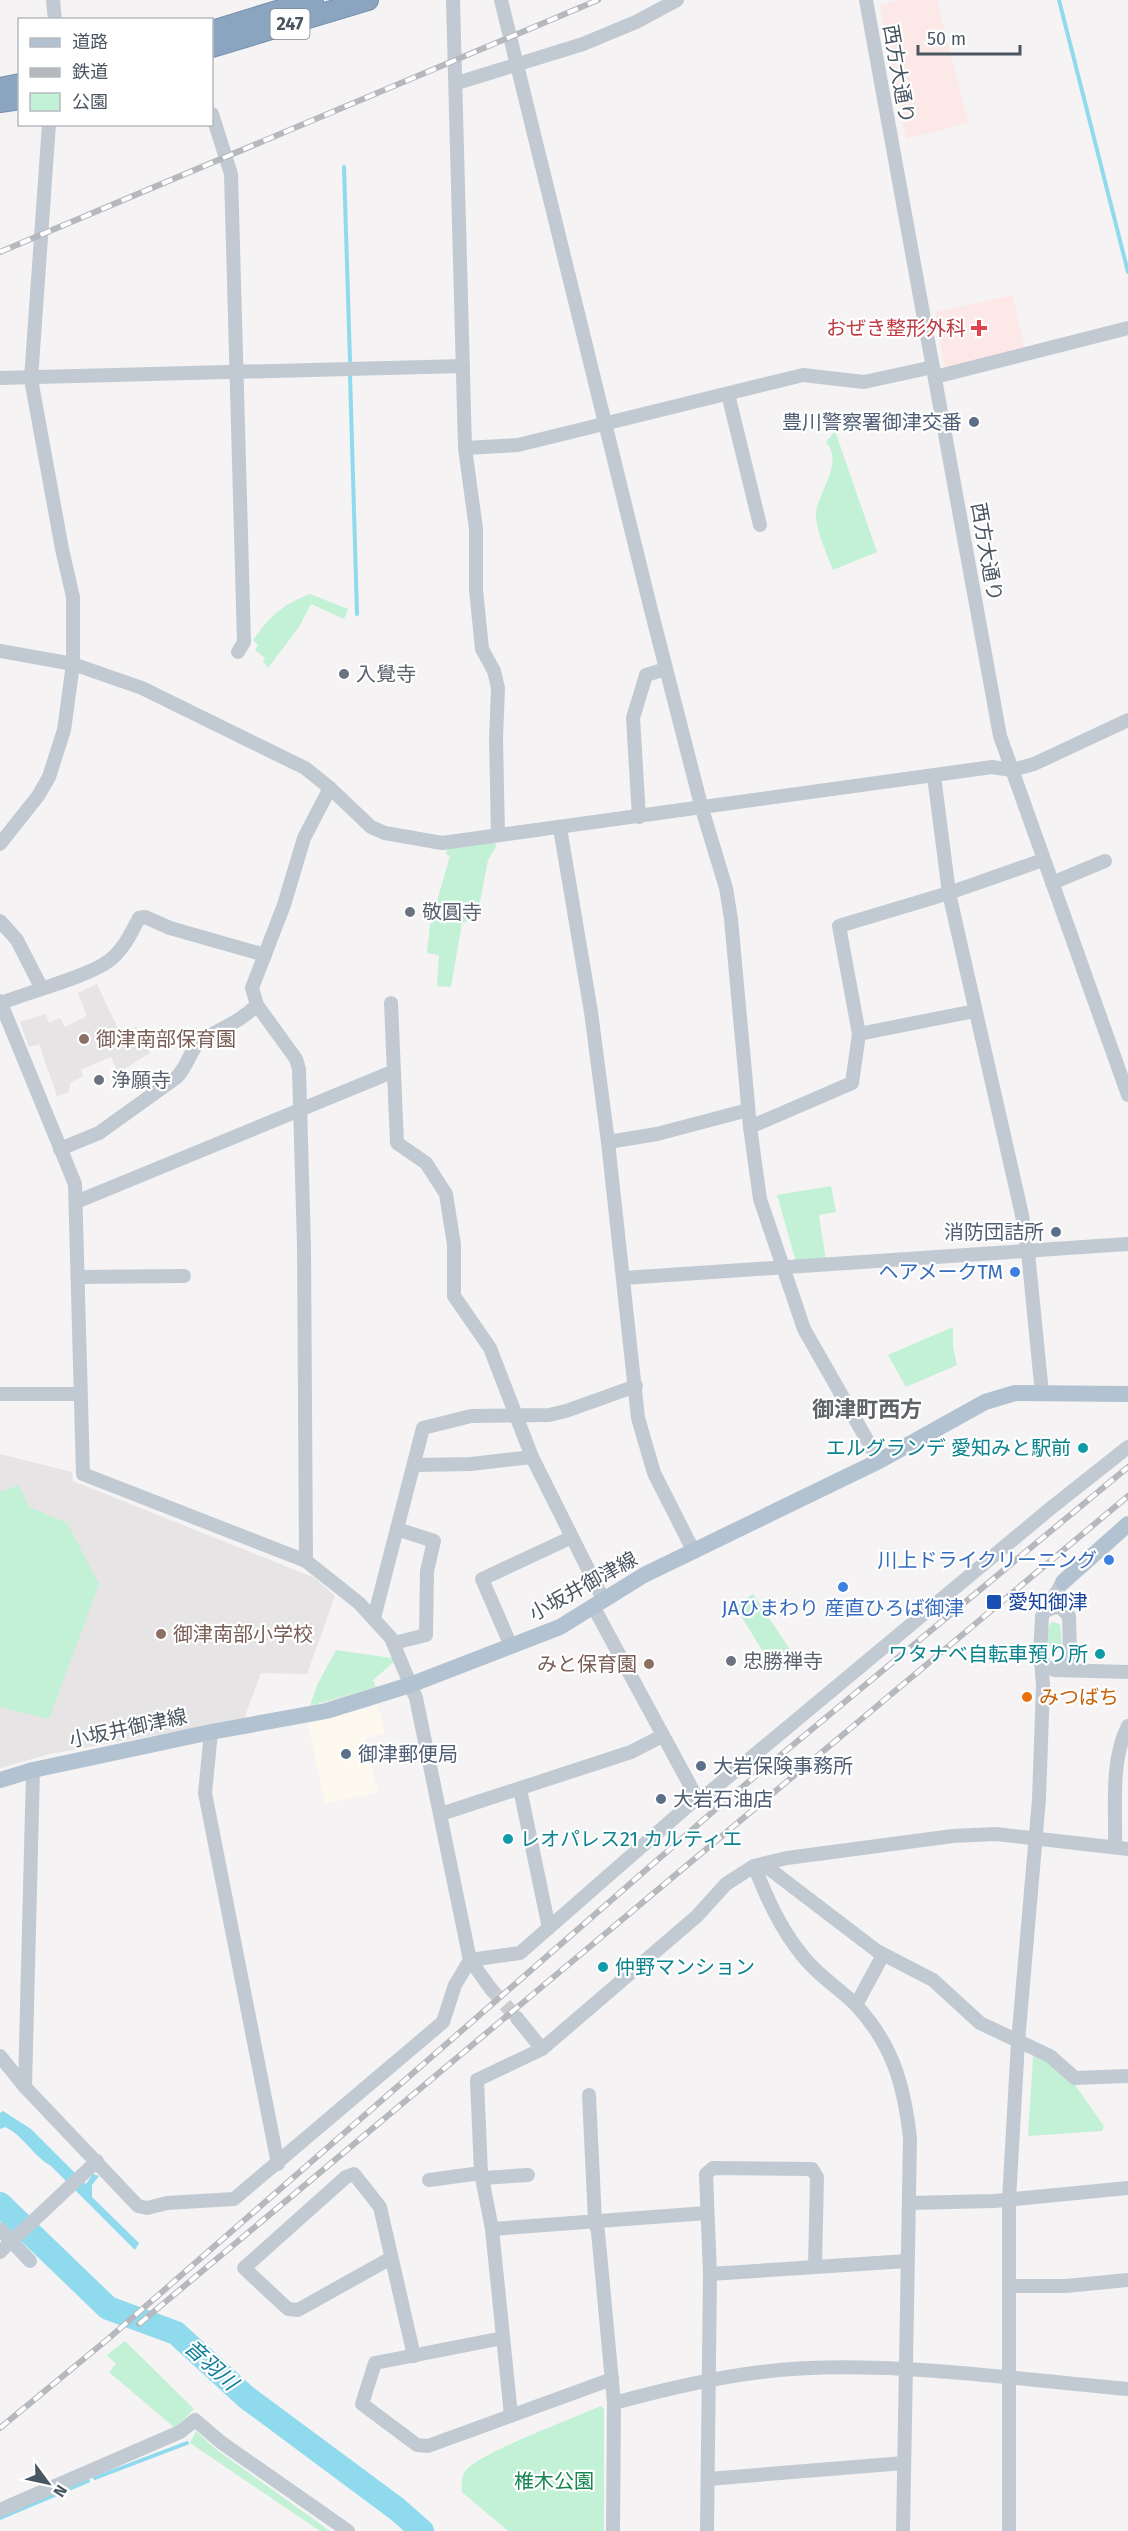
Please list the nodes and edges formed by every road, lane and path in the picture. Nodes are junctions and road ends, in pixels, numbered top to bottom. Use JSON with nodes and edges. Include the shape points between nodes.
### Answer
{"nodes":[{"id":1,"x":53,"y":0,"type":"edge"},
{"id":2,"x":313,"y":0,"type":"edge"},
{"id":3,"x":368,"y":0,"type":"edge"},
{"id":4,"x":453,"y":0,"type":"edge"},
{"id":5,"x":501,"y":0,"type":"edge"},
{"id":6,"x":677,"y":0,"type":"edge"},
{"id":7,"x":866,"y":0,"type":"edge"},
{"id":8,"x":264,"y":7,"type":"edge"},
{"id":9,"x":55,"y":18,"type":"edge"},
{"id":10,"x":213,"y":31,"type":"edge"},
{"id":11,"x":213,"y":47,"type":"edge"},
{"id":12,"x":518,"y":64,"type":"junction"},
{"id":13,"x":457,"y":83,"type":"junction"},
{"id":14,"x":18,"y":84,"type":"edge"},
{"id":15,"x":0,"y":88,"type":"edge"},
{"id":16,"x":18,"y":99,"type":"edge"},
{"id":17,"x":0,"y":102,"type":"edge"},
{"id":18,"x":213,"y":117,"type":"edge"},
{"id":19,"x":49,"y":126,"type":"edge"},
{"id":20,"x":1128,"y":328,"type":"edge"},
{"id":21,"x":463,"y":366,"type":"junction"},
{"id":22,"x":235,"y":372,"type":"junction"},
{"id":23,"x":934,"y":372,"type":"junction"},
{"id":24,"x":0,"y":378,"type":"edge"},
{"id":25,"x":31,"y":379,"type":"junction"},
{"id":26,"x":728,"y":394,"type":"junction"},
{"id":27,"x":606,"y":424,"type":"junction"},
{"id":28,"x":465,"y":448,"type":"junction"},
{"id":29,"x":760,"y":525,"type":"dead end"},
{"id":30,"x":0,"y":651,"type":"edge"},
{"id":31,"x":238,"y":652,"type":"dead end"},
{"id":32,"x":73,"y":664,"type":"junction"},
{"id":33,"x":666,"y":669,"type":"junction"},
{"id":34,"x":1128,"y":720,"type":"edge"},
{"id":35,"x":1012,"y":770,"type":"junction"},
{"id":36,"x":934,"y":776,"type":"junction"},
{"id":37,"x":330,"y":788,"type":"junction"},
{"id":38,"x":702,"y":809,"type":"junction"},
{"id":39,"x":639,"y":817,"type":"junction"},
{"id":40,"x":560,"y":828,"type":"junction"},
{"id":41,"x":498,"y":835,"type":"junction"},
{"id":42,"x":0,"y":844,"type":"edge"},
{"id":43,"x":1044,"y":860,"type":"junction"},
{"id":44,"x":1105,"y":861,"type":"dead end"},
{"id":45,"x":1052,"y":883,"type":"junction"},
{"id":46,"x":949,"y":893,"type":"junction"},
{"id":47,"x":0,"y":921,"type":"edge"},
{"id":48,"x":265,"y":955,"type":"junction"},
{"id":49,"x":40,"y":987,"type":"junction"},
{"id":50,"x":1,"y":1002,"type":"edge"},
{"id":51,"x":391,"y":1003,"type":"dead end"},
{"id":52,"x":257,"y":1005,"type":"junction"},
{"id":53,"x":975,"y":1011,"type":"junction"},
{"id":54,"x":859,"y":1034,"type":"junction"},
{"id":55,"x":392,"y":1072,"type":"junction"},
{"id":56,"x":1128,"y":1095,"type":"edge"},
{"id":57,"x":300,"y":1109,"type":"junction"},
{"id":58,"x":748,"y":1110,"type":"junction"},
{"id":59,"x":750,"y":1127,"type":"junction"},
{"id":60,"x":608,"y":1142,"type":"junction"},
{"id":61,"x":60,"y":1149,"type":"junction"},
{"id":62,"x":76,"y":1202,"type":"junction"},
{"id":63,"x":1128,"y":1244,"type":"edge"},
{"id":64,"x":1028,"y":1252,"type":"junction"},
{"id":65,"x":783,"y":1267,"type":"junction"},
{"id":66,"x":184,"y":1276,"type":"dead end"},
{"id":67,"x":78,"y":1277,"type":"junction"},
{"id":68,"x":624,"y":1278,"type":"junction"},
{"id":69,"x":636,"y":1386,"type":"junction"},
{"id":70,"x":0,"y":1394,"type":"edge"},
{"id":71,"x":81,"y":1394,"type":"junction"},
{"id":72,"x":1042,"y":1394,"type":"junction"},
{"id":73,"x":1128,"y":1394,"type":"edge"},
{"id":74,"x":549,"y":1414,"type":"junction"},
{"id":75,"x":516,"y":1415,"type":"junction"},
{"id":76,"x":521,"y":1430,"type":"junction"},
{"id":77,"x":1128,"y":1447,"type":"edge"},
{"id":78,"x":532,"y":1457,"type":"junction"},
{"id":79,"x":879,"y":1461,"type":"junction"},
{"id":80,"x":415,"y":1465,"type":"junction"},
{"id":81,"x":1128,"y":1524,"type":"edge"},
{"id":82,"x":397,"y":1529,"type":"junction"},
{"id":83,"x":570,"y":1538,"type":"junction"},
{"id":84,"x":694,"y":1552,"type":"junction"},
{"id":85,"x":306,"y":1561,"type":"junction"},
{"id":86,"x":1059,"y":1587,"type":"junction"},
{"id":87,"x":598,"y":1603,"type":"junction"},
{"id":88,"x":1066,"y":1612,"type":"junction"},
{"id":89,"x":1042,"y":1616,"type":"junction"},
{"id":90,"x":374,"y":1618,"type":"junction"},
{"id":91,"x":394,"y":1643,"type":"junction"},
{"id":92,"x":511,"y":1646,"type":"junction"},
{"id":93,"x":1070,"y":1655,"type":"junction"},
{"id":94,"x":1041,"y":1661,"type":"junction"},
{"id":95,"x":1055,"y":1670,"type":"junction"},
{"id":96,"x":1071,"y":1670,"type":"junction"},
{"id":97,"x":1128,"y":1672,"type":"edge"},
{"id":98,"x":410,"y":1685,"type":"junction"},
{"id":99,"x":1043,"y":1685,"type":"junction"},
{"id":100,"x":1128,"y":1726,"type":"edge"},
{"id":101,"x":211,"y":1732,"type":"junction"},
{"id":102,"x":662,"y":1736,"type":"junction"},
{"id":103,"x":33,"y":1770,"type":"junction"},
{"id":104,"x":0,"y":1780,"type":"edge"},
{"id":105,"x":520,"y":1789,"type":"junction"},
{"id":106,"x":698,"y":1798,"type":"junction"},
{"id":107,"x":441,"y":1814,"type":"junction"},
{"id":108,"x":1036,"y":1838,"type":"junction"},
{"id":109,"x":1122,"y":1848,"type":"edge"},
{"id":110,"x":759,"y":1865,"type":"junction"},
{"id":111,"x":549,"y":1928,"type":"junction"},
{"id":112,"x":883,"y":1954,"type":"junction"},
{"id":113,"x":470,"y":1960,"type":"junction"},
{"id":114,"x":491,"y":1989,"type":"tunnel mouth"},
{"id":115,"x":856,"y":2005,"type":"junction"},
{"id":116,"x":517,"y":2018,"type":"tunnel mouth"},
{"id":117,"x":1018,"y":2042,"type":"junction"},
{"id":118,"x":542,"y":2049,"type":"junction"},
{"id":119,"x":0,"y":2056,"type":"edge"},
{"id":120,"x":1128,"y":2076,"type":"edge"},
{"id":121,"x":25,"y":2087,"type":"junction"},
{"id":122,"x":589,"y":2095,"type":"dead end"},
{"id":123,"x":94,"y":2164,"type":"junction"},
{"id":124,"x":278,"y":2164,"type":"junction"},
{"id":125,"x":528,"y":2175,"type":"dead end"},
{"id":126,"x":482,"y":2176,"type":"junction"},
{"id":127,"x":429,"y":2180,"type":"dead end"},
{"id":128,"x":1128,"y":2188,"type":"edge"},
{"id":129,"x":1009,"y":2200,"type":"junction"},
{"id":130,"x":909,"y":2203,"type":"junction"},
{"id":131,"x":707,"y":2212,"type":"junction"},
{"id":132,"x":595,"y":2221,"type":"junction"},
{"id":133,"x":0,"y":2229,"type":"edge"},
{"id":134,"x":492,"y":2229,"type":"junction"},
{"id":135,"x":13,"y":2240,"type":"junction"},
{"id":136,"x":0,"y":2252,"type":"edge"},
{"id":137,"x":392,"y":2258,"type":"junction"},
{"id":138,"x":30,"y":2261,"type":"dead end"},
{"id":139,"x":907,"y":2261,"type":"junction"},
{"id":140,"x":815,"y":2267,"type":"junction"},
{"id":141,"x":711,"y":2274,"type":"junction"},
{"id":142,"x":1128,"y":2280,"type":"edge"},
{"id":143,"x":1009,"y":2286,"type":"junction"},
{"id":144,"x":503,"y":2338,"type":"junction"},
{"id":145,"x":414,"y":2356,"type":"junction"},
{"id":146,"x":906,"y":2370,"type":"junction"},
{"id":147,"x":1011,"y":2378,"type":"junction"},
{"id":148,"x":612,"y":2379,"type":"junction"},
{"id":149,"x":710,"y":2381,"type":"junction"},
{"id":150,"x":1128,"y":2389,"type":"edge"},
{"id":151,"x":614,"y":2403,"type":"junction"},
{"id":152,"x":511,"y":2415,"type":"junction"},
{"id":153,"x":904,"y":2463,"type":"junction"},
{"id":154,"x":708,"y":2479,"type":"junction"},
{"id":155,"x":0,"y":2510,"type":"edge"},
{"id":156,"x":348,"y":2531,"type":"edge"},
{"id":157,"x":613,"y":2531,"type":"edge"},
{"id":158,"x":707,"y":2531,"type":"edge"},
{"id":159,"x":903,"y":2531,"type":"edge"},
{"id":160,"x":1009,"y":2531,"type":"edge"}],
"edges":[{"from":1,"to":9,"type":"street"},
{"from":2,"to":8,"type":"highway","number":"247"},
{"from":3,"to":11,"type":"highway","number":"247"},
{"from":4,"to":13,"type":"street"},
{"from":5,"to":12,"type":"street"},
{"from":6,"to":12,"type":"street","via":[[583,44]]},
{"from":7,"to":23,"type":"street","name":"西方大通り"},
{"from":8,"to":10,"type":"highway","number":"247"},
{"from":12,"to":13,"type":"street"},
{"from":12,"to":27,"type":"street"},
{"from":13,"to":21,"type":"street"},
{"from":14,"to":15,"type":"highway"},
{"from":16,"to":17,"type":"highway"},
{"from":18,"to":22,"type":"street","via":[[231,174]]},
{"from":19,"to":25,"type":"street"},
{"from":20,"to":23,"type":"street"},
{"from":21,"to":22,"type":"street"},
{"from":21,"to":28,"type":"street"},
{"from":22,"to":25,"type":"street"},
{"from":22,"to":31,"type":"street","via":[[244,642]]},
{"from":23,"to":26,"type":"street","via":[[864,382],[803,375]]},
{"from":23,"to":35,"type":"street","name":"西方大通り","via":[[1000,736]]},
{"from":24,"to":25,"type":"street"},
{"from":25,"to":32,"type":"street","via":[[73,597]]},
{"from":26,"to":27,"type":"street"},
{"from":26,"to":29,"type":"street"},
{"from":27,"to":28,"type":"street","via":[[518,445]]},
{"from":27,"to":33,"type":"street"},
{"from":28,"to":41,"type":"street","via":[[476,529],[476,590],[482,649],[494,670],[498,688]]},
{"from":30,"to":32,"type":"street"},
{"from":32,"to":37,"type":"street","via":[[142,688],[268,748],[305,768]]},
{"from":32,"to":42,"type":"street","via":[[64,730],[49,777]]},
{"from":33,"to":38,"type":"street"},
{"from":33,"to":39,"type":"street","via":[[646,675],[633,718]]},
{"from":34,"to":35,"type":"street","via":[[1034,764]]},
{"from":35,"to":36,"type":"street","via":[[998,766]]},
{"from":35,"to":43,"type":"street","name":"西方大通り"},
{"from":36,"to":38,"type":"street"},
{"from":36,"to":46,"type":"street"},
{"from":37,"to":41,"type":"street","via":[[371,827],[385,833],[442,843]]},
{"from":37,"to":48,"type":"street","via":[[304,838]]},
{"from":38,"to":39,"type":"street"},
{"from":38,"to":58,"type":"street","via":[[726,888],[731,919]]},
{"from":39,"to":40,"type":"street"},
{"from":40,"to":41,"type":"street"},
{"from":40,"to":60,"type":"street"},
{"from":43,"to":45,"type":"street","name":"西方大通り"},
{"from":43,"to":46,"type":"street"},
{"from":44,"to":45,"type":"street"},
{"from":45,"to":56,"type":"street","name":"西方大通り"},
{"from":46,"to":53,"type":"street"},
{"from":46,"to":54,"type":"street","via":[[839,926]]},
{"from":47,"to":49,"type":"street","via":[[17,940]]},
{"from":48,"to":49,"type":"street","via":[[145,917],[139,918],[124,946],[109,961],[91,971]]},
{"from":48,"to":52,"type":"street","via":[[252,988]]},
{"from":49,"to":50,"type":"street"},
{"from":50,"to":61,"type":"street"},
{"from":51,"to":55,"type":"street"},
{"from":52,"to":57,"type":"street","via":[[296,1059]]},
{"from":52,"to":61,"type":"street","via":[[241,1020],[199,1042],[177,1077],[99,1132]]},
{"from":53,"to":54,"type":"street"},
{"from":53,"to":64,"type":"street"},
{"from":54,"to":59,"type":"street","via":[[852,1083]]},
{"from":55,"to":57,"type":"street"},
{"from":55,"to":75,"type":"street","via":[[397,1143],[426,1163],[446,1194],[454,1245],[453,1296],[490,1347]]},
{"from":57,"to":62,"type":"street"},
{"from":57,"to":85,"type":"street"},
{"from":58,"to":59,"type":"street"},
{"from":58,"to":60,"type":"street","via":[[657,1134]]},
{"from":59,"to":65,"type":"street","via":[[760,1199]]},
{"from":60,"to":68,"type":"street"},
{"from":61,"to":62,"type":"street","via":[[75,1184]]},
{"from":62,"to":67,"type":"street"},
{"from":63,"to":64,"type":"street"},
{"from":64,"to":65,"type":"street"},
{"from":64,"to":72,"type":"street"},
{"from":65,"to":68,"type":"street"},
{"from":65,"to":79,"type":"street","via":[[804,1329]]},
{"from":66,"to":67,"type":"street"},
{"from":67,"to":71,"type":"street"},
{"from":68,"to":69,"type":"street"},
{"from":69,"to":74,"type":"street"},
{"from":69,"to":84,"type":"street","via":[[638,1418],[654,1473]]},
{"from":70,"to":71,"type":"street"},
{"from":71,"to":85,"type":"street","via":[[83,1474]]},
{"from":72,"to":73,"type":"main road","name":"小坂井御津線"},
{"from":72,"to":79,"type":"main road","name":"小坂井御津線","via":[[1015,1393],[985,1401]]},
{"from":74,"to":75,"type":"street"},
{"from":74,"to":76,"type":"street"},
{"from":75,"to":76,"type":"street"},
{"from":75,"to":80,"type":"street","via":[[471,1416],[423,1428]]},
{"from":76,"to":78,"type":"street"},
{"from":77,"to":106,"type":"street"},
{"from":78,"to":80,"type":"street"},
{"from":78,"to":83,"type":"street"},
{"from":79,"to":84,"type":"main road","name":"小坂井御津線"},
{"from":80,"to":82,"type":"street"},
{"from":81,"to":86,"type":"main road"},
{"from":82,"to":90,"type":"street"},
{"from":82,"to":91,"type":"street","via":[[434,1541],[427,1571],[426,1635]]},
{"from":83,"to":87,"type":"street"},
{"from":83,"to":92,"type":"street","via":[[482,1579]]},
{"from":84,"to":87,"type":"main road","name":"小坂井御津線","via":[[644,1575]]},
{"from":85,"to":90,"type":"street"},
{"from":86,"to":88,"type":"street","via":[[1059,1603]]},
{"from":86,"to":89,"type":"street"},
{"from":87,"to":92,"type":"main road","name":"小坂井御津線","via":[[560,1627]]},
{"from":87,"to":102,"type":"street"},
{"from":88,"to":89,"type":"street","via":[[1056,1607]]},
{"from":88,"to":93,"type":"street","via":[[1070,1622]]},
{"from":89,"to":94,"type":"street"},
{"from":90,"to":91,"type":"street"},
{"from":91,"to":98,"type":"street"},
{"from":92,"to":98,"type":"main road","name":"小坂井御津線"},
{"from":93,"to":95,"type":"street","via":[[1065,1666]]},
{"from":93,"to":96,"type":"street"},
{"from":94,"to":95,"type":"street"},
{"from":94,"to":99,"type":"street"},
{"from":95,"to":96,"type":"street"},
{"from":95,"to":99,"type":"street"},
{"from":96,"to":97,"type":"street"},
{"from":98,"to":101,"type":"main road","name":"小坂井御津線","via":[[326,1711]]},
{"from":98,"to":107,"type":"street"},
{"from":99,"to":108,"type":"street"},
{"from":100,"to":109,"type":"street","via":[[1121,1740],[1116,1782]]},
{"from":101,"to":103,"type":"main road","name":"小坂井御津線"},
{"from":101,"to":124,"type":"street","via":[[205,1793]]},
{"from":102,"to":105,"type":"street","via":[[632,1752]]},
{"from":102,"to":106,"type":"street"},
{"from":103,"to":104,"type":"main road","name":"小坂井御津線"},
{"from":103,"to":121,"type":"street"},
{"from":105,"to":107,"type":"street"},
{"from":105,"to":111,"type":"street"},
{"from":106,"to":111,"type":"street"},
{"from":107,"to":113,"type":"street"},
{"from":108,"to":109,"type":"street"},
{"from":108,"to":110,"type":"street","via":[[996,1834],[953,1836]]},
{"from":108,"to":117,"type":"street"},
{"from":110,"to":112,"type":"street"},
{"from":110,"to":115,"type":"street","via":[[772,1911],[802,1956]]},
{"from":110,"to":118,"type":"street","via":[[726,1884],[697,1917]]},
{"from":111,"to":113,"type":"street","via":[[520,1953]]},
{"from":112,"to":115,"type":"street"},
{"from":112,"to":117,"type":"street","via":[[933,1980],[980,2023]]},
{"from":113,"to":114,"type":"street"},
{"from":113,"to":124,"type":"street","via":[[455,1985],[443,2022]]},
{"from":115,"to":130,"type":"street","via":[[886,2043],[906,2102]]},
{"from":116,"to":118,"type":"street"},
{"from":117,"to":120,"type":"street","via":[[1050,2056],[1075,2078]]},
{"from":117,"to":129,"type":"street"},
{"from":118,"to":126,"type":"street","via":[[477,2080]]},
{"from":119,"to":121,"type":"street"},
{"from":121,"to":123,"type":"street"},
{"from":122,"to":132,"type":"street"},
{"from":123,"to":124,"type":"street","via":[[138,2206],[147,2208],[234,2199]]},
{"from":123,"to":135,"type":"street"},
{"from":125,"to":126,"type":"street"},
{"from":126,"to":127,"type":"street"},
{"from":126,"to":134,"type":"street"},
{"from":128,"to":129,"type":"street"},
{"from":129,"to":130,"type":"street"},
{"from":129,"to":143,"type":"street"},
{"from":130,"to":139,"type":"street"},
{"from":131,"to":132,"type":"street"},
{"from":131,"to":140,"type":"street","via":[[706,2175],[712,2168],[812,2169],[817,2177]]},
{"from":131,"to":141,"type":"street"},
{"from":132,"to":134,"type":"street"},
{"from":132,"to":148,"type":"street"},
{"from":133,"to":135,"type":"street"},
{"from":134,"to":144,"type":"street"},
{"from":135,"to":136,"type":"street"},
{"from":135,"to":138,"type":"street"},
{"from":137,"to":137,"type":"street","via":[[380,2207],[354,2174],[244,2268],[288,2309],[298,2310]]},
{"from":137,"to":145,"type":"street"},
{"from":139,"to":140,"type":"street"},
{"from":139,"to":146,"type":"street"},
{"from":140,"to":141,"type":"street"},
{"from":141,"to":149,"type":"street"},
{"from":142,"to":143,"type":"street"},
{"from":143,"to":147,"type":"street"},
{"from":144,"to":145,"type":"street"},
{"from":144,"to":152,"type":"street"},
{"from":145,"to":152,"type":"street","via":[[375,2363],[362,2404],[417,2445],[428,2446]]},
{"from":146,"to":147,"type":"street"},
{"from":146,"to":149,"type":"street","via":[[762,2372]]},
{"from":146,"to":153,"type":"street"},
{"from":147,"to":150,"type":"street"},
{"from":147,"to":160,"type":"street"},
{"from":148,"to":151,"type":"street"},
{"from":148,"to":152,"type":"street"},
{"from":149,"to":151,"type":"street"},
{"from":149,"to":154,"type":"street"},
{"from":151,"to":157,"type":"street"},
{"from":153,"to":154,"type":"street"},
{"from":153,"to":159,"type":"street"},
{"from":154,"to":158,"type":"street"},
{"from":155,"to":156,"type":"street","via":[[170,2436],[195,2420]]}]}
